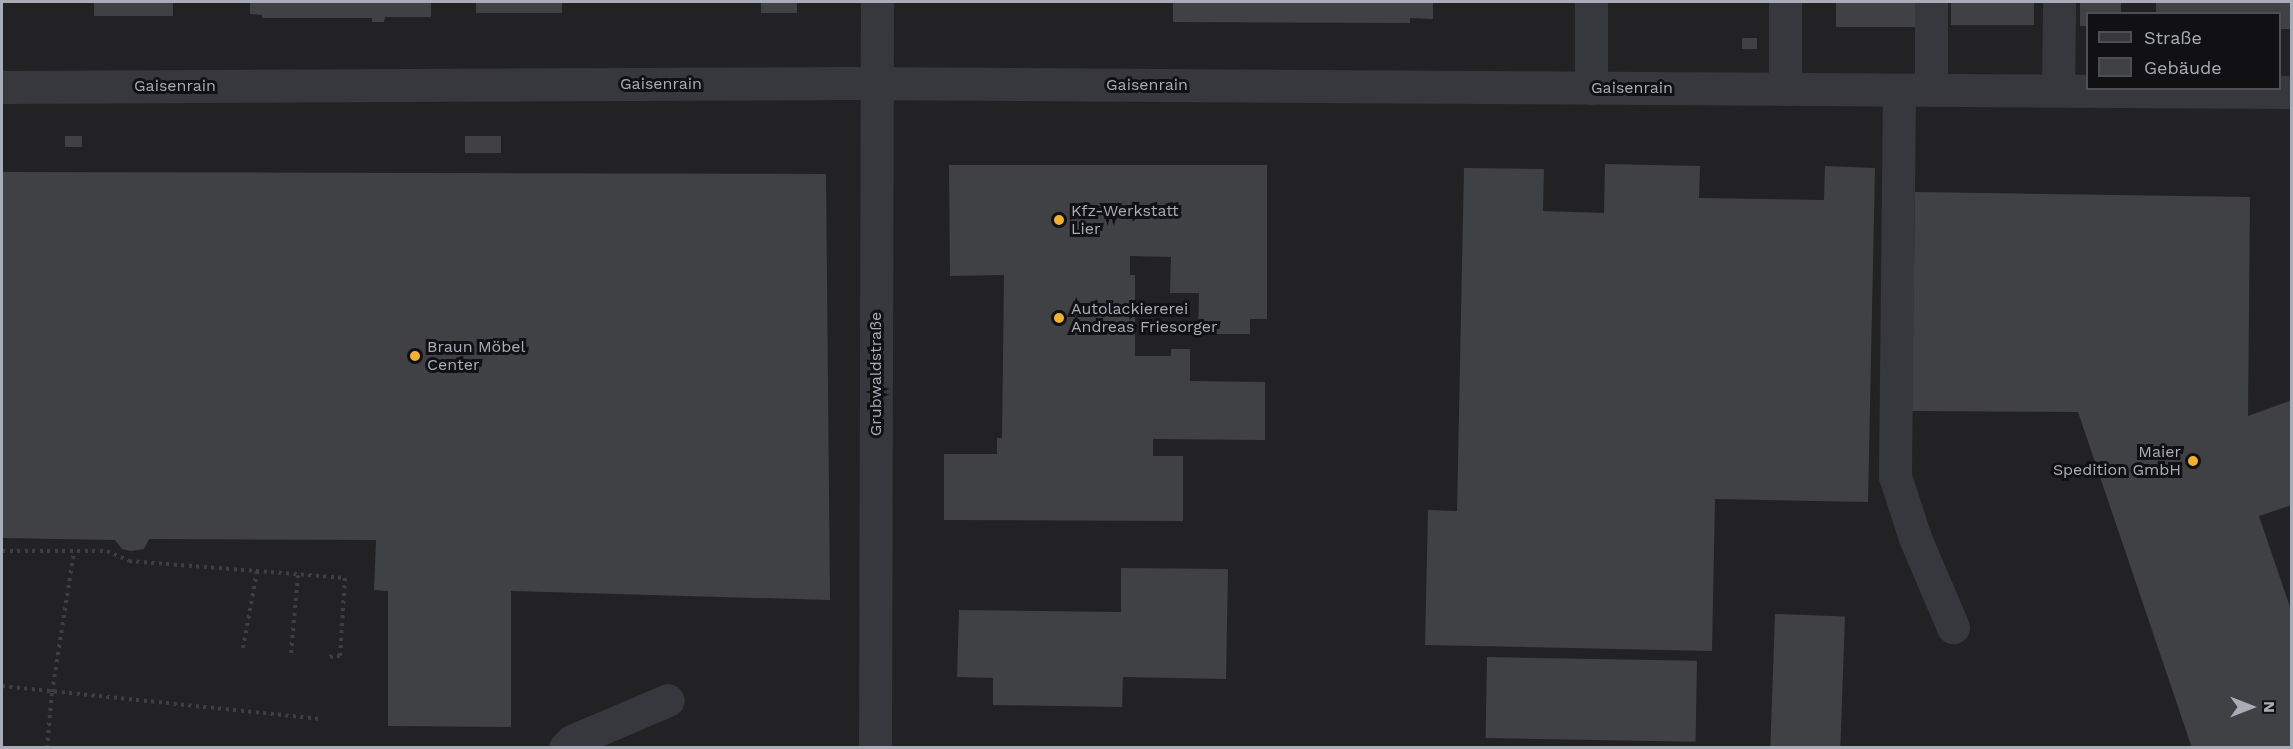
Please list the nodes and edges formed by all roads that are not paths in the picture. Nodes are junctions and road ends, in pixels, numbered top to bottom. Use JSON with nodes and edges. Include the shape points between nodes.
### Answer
{"nodes":[{"id":1,"x":877,"y":2,"type":"edge"},
{"id":2,"x":1591,"y":2,"type":"edge"},
{"id":3,"x":1785,"y":2,"type":"edge"},
{"id":4,"x":1931,"y":2,"type":"edge"},
{"id":5,"x":2059,"y":2,"type":"edge"},
{"id":6,"x":876,"y":84,"type":"junction"},
{"id":7,"x":2,"y":87,"type":"edge"},
{"id":8,"x":1591,"y":88,"type":"junction"},
{"id":9,"x":1785,"y":89,"type":"junction"},
{"id":10,"x":1899,"y":90,"type":"junction"},
{"id":11,"x":1931,"y":90,"type":"junction"},
{"id":12,"x":2058,"y":90,"type":"junction"},
{"id":13,"x":2292,"y":92,"type":"edge"},
{"id":14,"x":1953,"y":627,"type":"dead end"},
{"id":15,"x":668,"y":700,"type":"dead end"},
{"id":16,"x":566,"y":747,"type":"edge"},
{"id":17,"x":875,"y":747,"type":"edge"}],
"edges":[{"from":1,"to":6,"type":"street","name":"Grubwaldstraße"},
{"from":2,"to":8,"type":"street"},
{"from":3,"to":9,"type":"street"},
{"from":4,"to":11,"type":"street"},
{"from":5,"to":12,"type":"street"},
{"from":6,"to":7,"type":"street","name":"Gaisenrain"},
{"from":6,"to":8,"type":"street","name":"Gaisenrain"},
{"from":6,"to":17,"type":"street","name":"Grubwaldstraße"},
{"from":8,"to":9,"type":"street","name":"Gaisenrain"},
{"from":9,"to":10,"type":"street","name":"Gaisenrain"},
{"from":10,"to":11,"type":"street","name":"Gaisenrain"},
{"from":10,"to":14,"type":"street","via":[[1895,476],[1915,538]]},
{"from":11,"to":12,"type":"street","name":"Gaisenrain"},
{"from":12,"to":13,"type":"street","name":"Gaisenrain"},
{"from":15,"to":16,"type":"street"}]}
